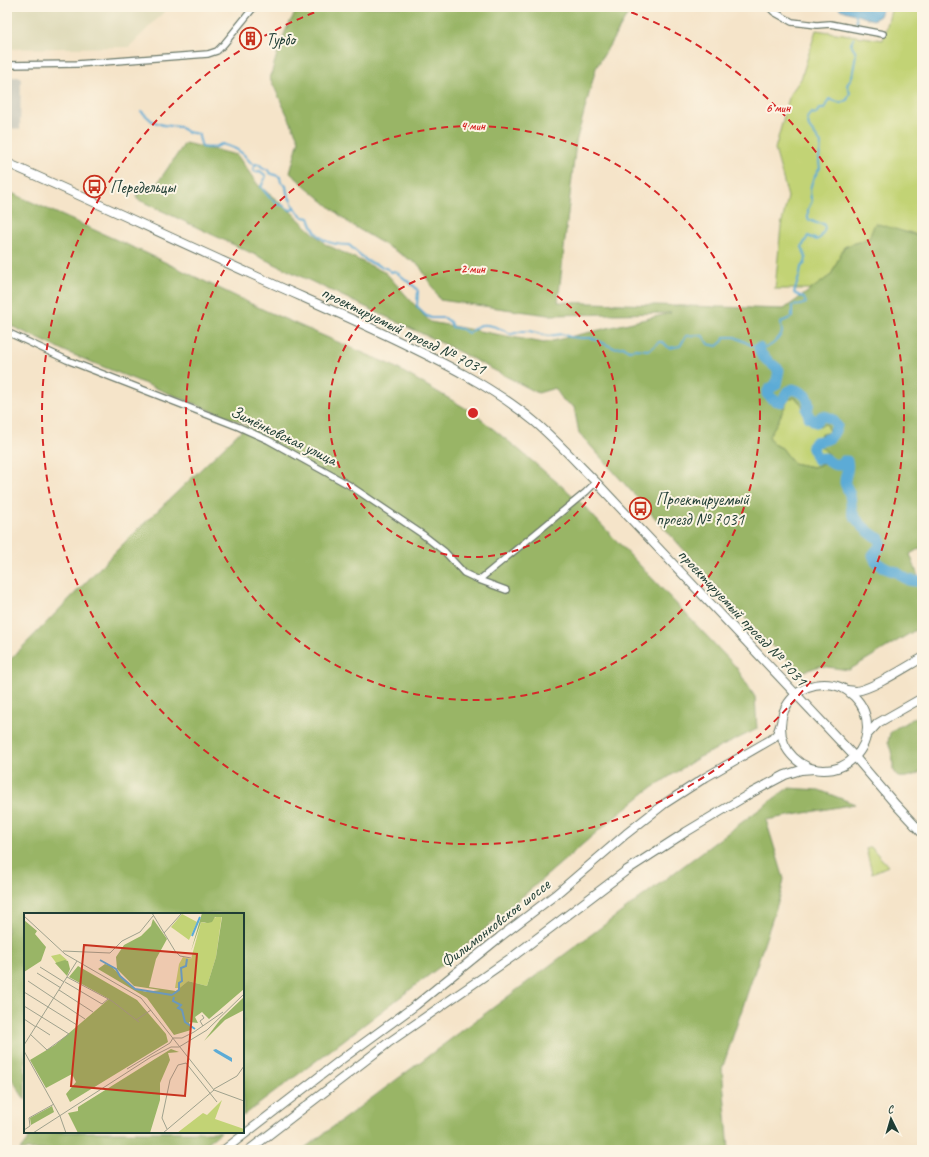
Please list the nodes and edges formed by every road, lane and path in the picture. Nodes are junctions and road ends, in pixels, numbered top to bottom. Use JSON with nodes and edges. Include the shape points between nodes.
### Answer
{"nodes":[{"id":1,"x":254,"y":7,"type":"edge"},
{"id":2,"x":769,"y":7,"type":"edge"},
{"id":3,"x":883,"y":34,"type":"dead end"},
{"id":4,"x":7,"y":65,"type":"edge"},
{"id":5,"x":7,"y":163,"type":"edge"},
{"id":6,"x":7,"y":332,"type":"edge"},
{"id":7,"x":596,"y":482,"type":"junction"},
{"id":8,"x":479,"y":580,"type":"junction"},
{"id":9,"x":506,"y":590,"type":"dead end"},
{"id":10,"x":922,"y":658,"type":"edge"},
{"id":11,"x":845,"y":690,"type":"junction"},
{"id":12,"x":796,"y":695,"type":"junction"},
{"id":13,"x":922,"y":698,"type":"edge"},
{"id":14,"x":781,"y":723,"type":"junction"},
{"id":15,"x":866,"y":736,"type":"junction"},
{"id":16,"x":855,"y":757,"type":"junction"},
{"id":17,"x":814,"y":768,"type":"junction"},
{"id":18,"x":922,"y":833,"type":"edge"},
{"id":19,"x":224,"y":1150,"type":"edge"},
{"id":20,"x":249,"y":1150,"type":"edge"}],
"edges":[{"from":1,"to":4,"type":"street","via":[[224,44],[217,51],[208,54],[77,64]]},
{"from":2,"to":3,"type":"street","via":[[792,22],[830,24]]},
{"from":5,"to":7,"type":"main road","name":"проектируемый проезд № 7031","via":[[424,353],[503,398],[535,422]]},
{"from":6,"to":8,"type":"street","name":"Зимёнковская улица","via":[[67,360],[268,440],[349,485],[422,534],[445,552],[464,573]]},
{"from":7,"to":8,"type":"street"},
{"from":7,"to":12,"type":"main road","name":"проектируемый проезд № 7031"},
{"from":8,"to":9,"type":"street","name":"Зимёнковская улица"},
{"from":10,"to":11,"type":"main road","name":"Филимонковское шоссе","via":[[865,689]]},
{"from":11,"to":12,"type":"main road","name":"Филимонковское шоссе","via":[[834,685],[817,685],[806,688]]},
{"from":11,"to":15,"type":"main road","name":"Филимонковское шоссе","via":[[855,697],[862,707],[867,724]]},
{"from":12,"to":14,"type":"main road","name":"Филимонковское шоссе","via":[[786,707]]},
{"from":12,"to":16,"type":"main road","name":"проектируемый проезд № 7031"},
{"from":13,"to":15,"type":"main road","name":"Филимонковское шоссе","via":[[878,723]]},
{"from":14,"to":17,"type":"main road","name":"Филимонковское шоссе","via":[[789,752],[798,761]]},
{"from":14,"to":19,"type":"main road","name":"Филимонковское шоссе","via":[[772,739],[664,804],[416,1006]]},
{"from":15,"to":16,"type":"main road","name":"Филимонковское шоссе"},
{"from":16,"to":17,"type":"main road","name":"Филимонковское шоссе","via":[[839,767],[827,770]]},
{"from":16,"to":18,"type":"main road"},
{"from":17,"to":20,"type":"main road","name":"Филимонковское шоссе","via":[[778,778],[627,870],[514,955],[388,1043]]}]}
